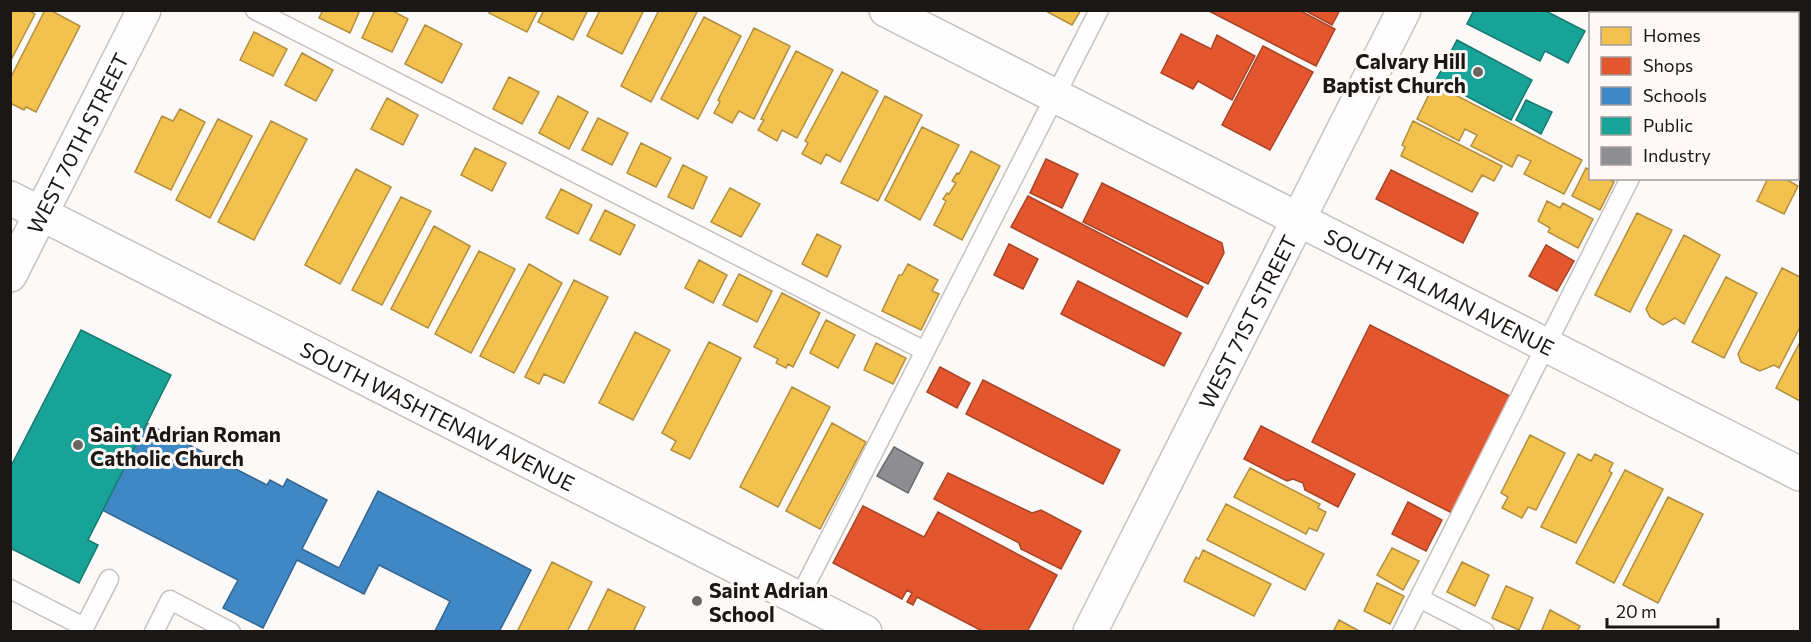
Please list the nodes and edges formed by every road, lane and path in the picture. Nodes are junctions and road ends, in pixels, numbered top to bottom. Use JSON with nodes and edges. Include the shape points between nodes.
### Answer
{"nodes":[{"id":1,"x":144,"y":10,"type":"edge"},
{"id":2,"x":255,"y":10,"type":"edge"},
{"id":3,"x":886,"y":10,"type":"edge"},
{"id":4,"x":1099,"y":10,"type":"edge"},
{"id":5,"x":1404,"y":10,"type":"edge"},
{"id":6,"x":1055,"y":96,"type":"junction"},
{"id":7,"x":1629,"y":180,"type":"edge"},
{"id":8,"x":10,"y":198,"type":"edge"},
{"id":9,"x":41,"y":214,"type":"junction"},
{"id":10,"x":1298,"y":219,"type":"junction"},
{"id":11,"x":10,"y":275,"type":"edge"},
{"id":12,"x":1546,"y":345,"type":"junction"},
{"id":13,"x":925,"y":351,"type":"junction"},
{"id":14,"x":1800,"y":474,"type":"edge"},
{"id":15,"x":109,"y":579,"type":"dead end"},
{"id":16,"x":10,"y":589,"type":"edge"},
{"id":17,"x":799,"y":598,"type":"junction"},
{"id":18,"x":1419,"y":598,"type":"junction"},
{"id":19,"x":83,"y":629,"type":"edge"},
{"id":20,"x":154,"y":632,"type":"edge"},
{"id":21,"x":231,"y":632,"type":"edge"},
{"id":22,"x":865,"y":632,"type":"edge"},
{"id":23,"x":1090,"y":632,"type":"edge"},
{"id":24,"x":1402,"y":632,"type":"edge"},
{"id":25,"x":1485,"y":632,"type":"edge"}],
"edges":[{"from":1,"to":9,"type":"street","name":"WEST 70TH STREET"},
{"from":2,"to":13,"type":"lane"},
{"from":3,"to":6,"type":"street","name":"SOUTH TALMAN AVENUE"},
{"from":4,"to":6,"type":"lane"},
{"from":5,"to":10,"type":"street","name":"WEST 71ST STREET"},
{"from":6,"to":10,"type":"street","name":"SOUTH TALMAN AVENUE"},
{"from":6,"to":13,"type":"lane"},
{"from":7,"to":12,"type":"lane"},
{"from":8,"to":9,"type":"street","name":"SOUTH WASHTENAW AVENUE"},
{"from":9,"to":11,"type":"street","name":"WEST 70TH STREET"},
{"from":9,"to":17,"type":"street","name":"SOUTH WASHTENAW AVENUE"},
{"from":10,"to":12,"type":"street","name":"SOUTH TALMAN AVENUE"},
{"from":10,"to":23,"type":"street","name":"WEST 71ST STREET"},
{"from":12,"to":14,"type":"street","name":"SOUTH TALMAN AVENUE"},
{"from":12,"to":18,"type":"lane"},
{"from":13,"to":17,"type":"lane"},
{"from":15,"to":19,"type":"lane"},
{"from":16,"to":19,"type":"lane"},
{"from":17,"to":22,"type":"street","name":"SOUTH WASHTENAW AVENUE"},
{"from":18,"to":24,"type":"lane"},
{"from":18,"to":25,"type":"lane"},
{"from":20,"to":21,"type":"lane","via":[[170,600]]}]}
